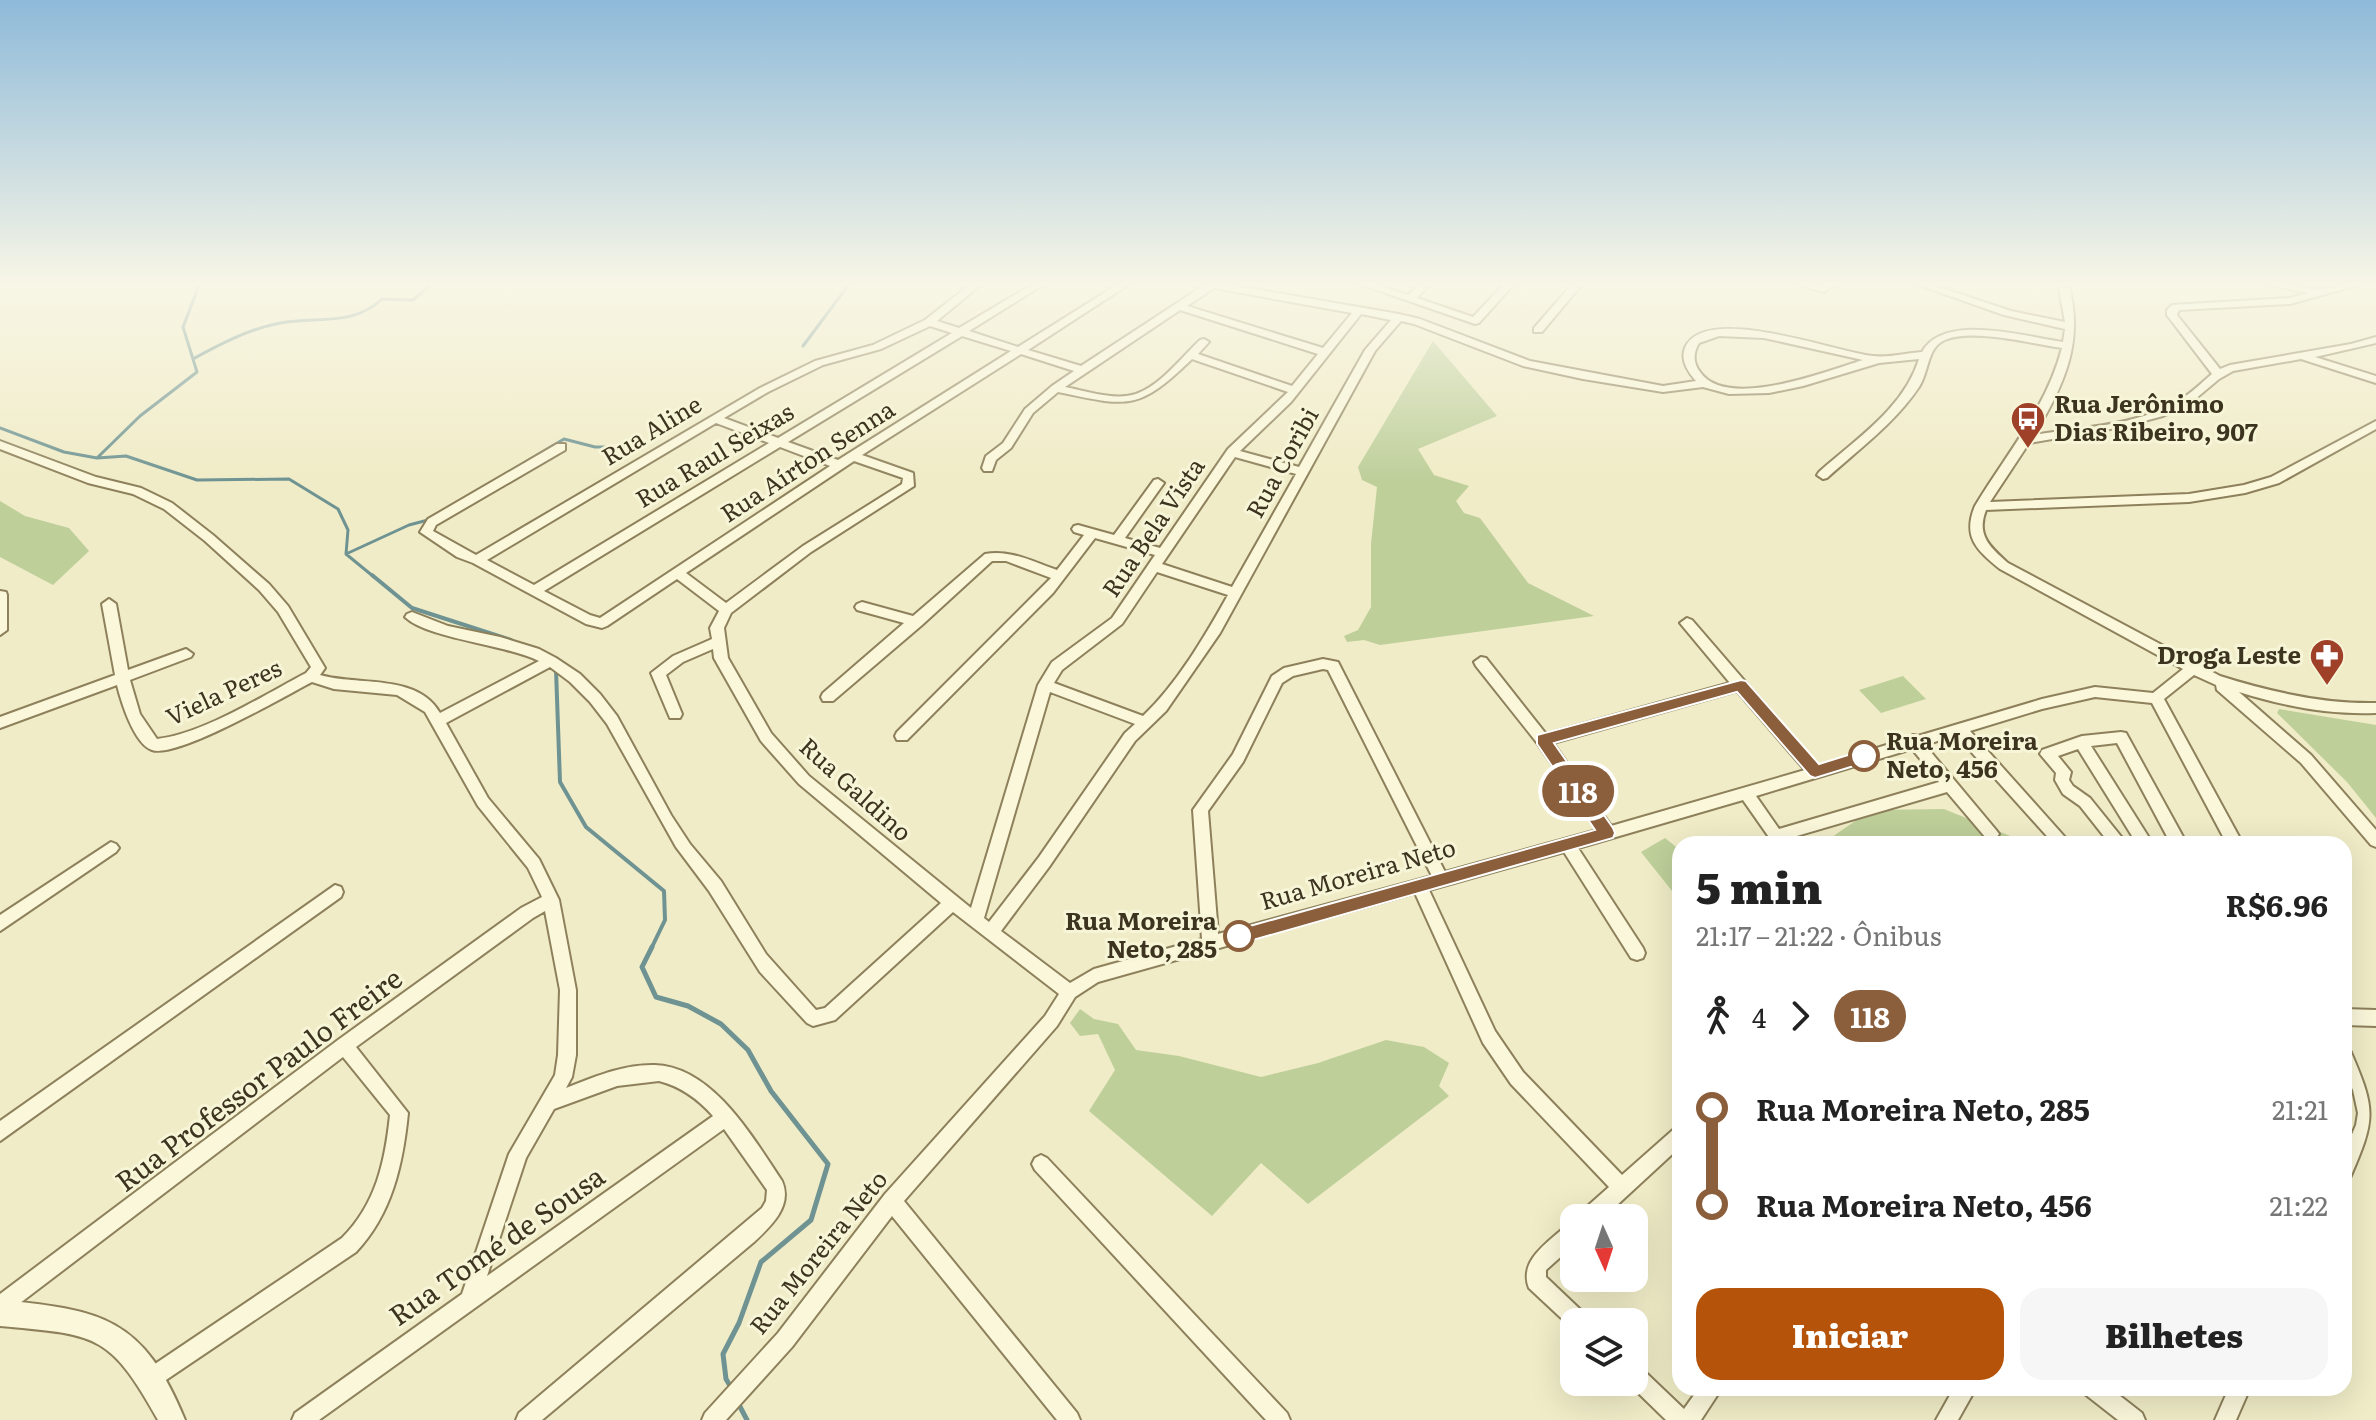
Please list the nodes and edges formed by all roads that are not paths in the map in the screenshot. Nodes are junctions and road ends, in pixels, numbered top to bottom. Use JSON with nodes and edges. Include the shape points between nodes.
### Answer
{"nodes":[{"id":1,"x":846,"y":349,"type":"edge"},
{"id":2,"x":868,"y":349,"type":"edge"},
{"id":3,"x":930,"y":349,"type":"edge"},
{"id":4,"x":1017,"y":349,"type":"edge"},
{"id":5,"x":1025,"y":349,"type":"edge"},
{"id":6,"x":1115,"y":349,"type":"edge"},
{"id":7,"x":1197,"y":349,"type":"edge"},
{"id":8,"x":1314,"y":349,"type":"edge"},
{"id":9,"x":1325,"y":349,"type":"edge"},
{"id":10,"x":1371,"y":349,"type":"edge"},
{"id":11,"x":1491,"y":349,"type":"edge"},
{"id":12,"x":1689,"y":349,"type":"edge"},
{"id":13,"x":1828,"y":349,"type":"edge"},
{"id":14,"x":1930,"y":349,"type":"edge"},
{"id":15,"x":2067,"y":349,"type":"edge"},
{"id":16,"x":2198,"y":349,"type":"edge"},
{"id":17,"x":2330,"y":349,"type":"edge"},
{"id":18,"x":1022,"y":351,"type":"junction"},
{"id":19,"x":1323,"y":352,"type":"junction"},
{"id":20,"x":1191,"y":355,"type":"junction"},
{"id":21,"x":1926,"y":355,"type":"junction"},
{"id":22,"x":2301,"y":355,"type":"junction"},
{"id":23,"x":836,"y":357,"type":"junction"},
{"id":24,"x":1875,"y":360,"type":"junction"},
{"id":25,"x":1082,"y":370,"type":"junction"},
{"id":26,"x":2217,"y":373,"type":"junction"},
{"id":27,"x":2376,"y":380,"type":"edge"},
{"id":28,"x":1705,"y":383,"type":"junction"},
{"id":29,"x":1056,"y":388,"type":"junction"},
{"id":30,"x":1295,"y":391,"type":"junction"},
{"id":31,"x":716,"y":419,"type":"junction"},
{"id":32,"x":2376,"y":424,"type":"edge"},
{"id":33,"x":2025,"y":440,"type":"junction"},
{"id":34,"x":779,"y":443,"type":"junction"},
{"id":35,"x":0,"y":445,"type":"edge"},
{"id":36,"x":561,"y":447,"type":"dead end"},
{"id":37,"x":20,"y":451,"type":"junction"},
{"id":38,"x":1232,"y":452,"type":"junction"},
{"id":39,"x":0,"y":453,"type":"edge"},
{"id":40,"x":853,"y":456,"type":"junction"},
{"id":41,"x":840,"y":465,"type":"junction"},
{"id":42,"x":988,"y":468,"type":"dead end"},
{"id":43,"x":1304,"y":472,"type":"junction"},
{"id":44,"x":1823,"y":475,"type":"dead end"},
{"id":45,"x":1158,"y":483,"type":"dead end"},
{"id":46,"x":1981,"y":506,"type":"junction"},
{"id":47,"x":1078,"y":529,"type":"dead end"},
{"id":48,"x":1092,"y":534,"type":"junction"},
{"id":49,"x":1116,"y":541,"type":"junction"},
{"id":50,"x":1158,"y":559,"type":"junction"},
{"id":51,"x":477,"y":560,"type":"junction"},
{"id":52,"x":678,"y":574,"type":"junction"},
{"id":53,"x":1059,"y":576,"type":"junction"},
{"id":54,"x":534,"y":591,"type":"junction"},
{"id":55,"x":1236,"y":593,"type":"junction"},
{"id":56,"x":1,"y":595,"type":"edge"},
{"id":57,"x":109,"y":604,"type":"dead end"},
{"id":58,"x":862,"y":607,"type":"dead end"},
{"id":59,"x":726,"y":610,"type":"junction"},
{"id":60,"x":412,"y":617,"type":"dead end"},
{"id":61,"x":917,"y":622,"type":"junction"},
{"id":62,"x":1687,"y":623,"type":"dead end"},
{"id":63,"x":0,"y":630,"type":"edge"},
{"id":64,"x":717,"y":642,"type":"junction"},
{"id":65,"x":186,"y":654,"type":"dead end"},
{"id":66,"x":551,"y":661,"type":"junction"},
{"id":67,"x":1481,"y":662,"type":"dead end"},
{"id":68,"x":2193,"y":668,"type":"junction"},
{"id":69,"x":311,"y":677,"type":"junction"},
{"id":70,"x":121,"y":678,"type":"junction"},
{"id":71,"x":2215,"y":680,"type":"junction"},
{"id":72,"x":1045,"y":685,"type":"junction"},
{"id":73,"x":1741,"y":685,"type":"junction"},
{"id":74,"x":828,"y":697,"type":"dead end"},
{"id":75,"x":2156,"y":698,"type":"junction"},
{"id":76,"x":2376,"y":708,"type":"edge"},
{"id":77,"x":675,"y":714,"type":"dead end"},
{"id":78,"x":438,"y":721,"type":"junction"},
{"id":79,"x":1145,"y":722,"type":"junction"},
{"id":80,"x":0,"y":723,"type":"edge"},
{"id":81,"x":1958,"y":728,"type":"junction"},
{"id":82,"x":902,"y":736,"type":"dead end"},
{"id":83,"x":1543,"y":740,"type":"junction"},
{"id":84,"x":1913,"y":740,"type":"junction"},
{"id":85,"x":2082,"y":742,"type":"junction"},
{"id":86,"x":1815,"y":772,"type":"junction"},
{"id":87,"x":1950,"y":785,"type":"junction"},
{"id":88,"x":1746,"y":793,"type":"junction"},
{"id":89,"x":1607,"y":833,"type":"junction"},
{"id":90,"x":1991,"y":834,"type":"dead end"},
{"id":91,"x":2056,"y":836,"type":"edge"},
{"id":92,"x":2113,"y":836,"type":"edge"},
{"id":93,"x":2140,"y":836,"type":"edge"},
{"id":94,"x":2175,"y":836,"type":"edge"},
{"id":95,"x":2231,"y":836,"type":"edge"},
{"id":96,"x":2376,"y":841,"type":"edge"},
{"id":97,"x":1567,"y":843,"type":"junction"},
{"id":98,"x":111,"y":848,"type":"dead end"},
{"id":99,"x":1441,"y":879,"type":"junction"},
{"id":100,"x":1419,"y":885,"type":"junction"},
{"id":101,"x":335,"y":892,"type":"dead end"},
{"id":102,"x":551,"y":900,"type":"junction"},
{"id":103,"x":952,"y":903,"type":"junction"},
{"id":104,"x":975,"y":922,"type":"junction"},
{"id":105,"x":0,"y":924,"type":"edge"},
{"id":106,"x":990,"y":933,"type":"junction"},
{"id":107,"x":1211,"y":945,"type":"junction"},
{"id":108,"x":1637,"y":953,"type":"dead end"},
{"id":109,"x":1069,"y":992,"type":"junction"},
{"id":110,"x":2352,"y":1017,"type":"edge"},
{"id":111,"x":2376,"y":1018,"type":"edge"},
{"id":112,"x":344,"y":1046,"type":"junction"},
{"id":113,"x":2352,"y":1068,"type":"edge"},
{"id":114,"x":550,"y":1102,"type":"junction"},
{"id":115,"x":724,"y":1119,"type":"junction"},
{"id":116,"x":0,"y":1132,"type":"edge"},
{"id":117,"x":1672,"y":1142,"type":"edge"},
{"id":118,"x":2352,"y":1156,"type":"edge"},
{"id":119,"x":1041,"y":1164,"type":"dead end"},
{"id":120,"x":1622,"y":1188,"type":"junction"},
{"id":121,"x":892,"y":1201,"type":"junction"},
{"id":122,"x":1604,"y":1204,"type":"edge"},
{"id":123,"x":1560,"y":1245,"type":"edge"},
{"id":124,"x":470,"y":1299,"type":"junction"},
{"id":125,"x":0,"y":1306,"type":"edge"},
{"id":126,"x":1564,"y":1308,"type":"edge"},
{"id":127,"x":0,"y":1313,"type":"edge"},
{"id":128,"x":150,"y":1379,"type":"junction"},
{"id":129,"x":1648,"y":1388,"type":"edge"},
{"id":130,"x":1706,"y":1396,"type":"edge"},
{"id":131,"x":1961,"y":1396,"type":"edge"},
{"id":132,"x":2104,"y":1396,"type":"edge"},
{"id":133,"x":2236,"y":1396,"type":"edge"},
{"id":134,"x":717,"y":1415,"type":"edge"},
{"id":135,"x":172,"y":1420,"type":"edge"},
{"id":136,"x":302,"y":1420,"type":"edge"},
{"id":137,"x":526,"y":1420,"type":"edge"},
{"id":138,"x":1070,"y":1420,"type":"edge"},
{"id":139,"x":1280,"y":1420,"type":"edge"},
{"id":140,"x":1681,"y":1420,"type":"edge"},
{"id":141,"x":1688,"y":1420,"type":"edge"},
{"id":142,"x":1946,"y":1420,"type":"edge"},
{"id":143,"x":2135,"y":1420,"type":"edge"},
{"id":144,"x":2225,"y":1420,"type":"edge"}],
"edges":[{"from":1,"to":23,"type":"street"},
{"from":2,"to":23,"type":"street","name":"Rua Aline"},
{"from":3,"to":34,"type":"street","name":"Rua Raul Seixas"},
{"from":4,"to":18,"type":"street"},
{"from":5,"to":18,"type":"street","name":"Rua Aírton Senna"},
{"from":6,"to":25,"type":"street"},
{"from":7,"to":20,"type":"street"},
{"from":8,"to":19,"type":"street"},
{"from":9,"to":19,"type":"street","name":"Rua Bela Vista"},
{"from":10,"to":43,"type":"street","name":"Rua Coribi"},
{"from":11,"to":28,"type":"street","via":[[1527,364],[1663,389]]},
{"from":12,"to":28,"type":"street","via":[[1693,370]]},
{"from":13,"to":24,"type":"street"},
{"from":14,"to":21,"type":"street"},
{"from":15,"to":33,"type":"street"},
{"from":16,"to":26,"type":"street"},
{"from":17,"to":22,"type":"street"},
{"from":18,"to":25,"type":"street"},
{"from":18,"to":40,"type":"street","name":"Rua Aírton Senna"},
{"from":19,"to":30,"type":"street","name":"Rua Bela Vista"},
{"from":20,"to":29,"type":"street","via":[[1142,398],[1113,400]]},
{"from":20,"to":30,"type":"street"},
{"from":21,"to":24,"type":"street"},
{"from":21,"to":44,"type":"street","via":[[1920,377],[1905,399]]},
{"from":22,"to":26,"type":"street"},
{"from":22,"to":27,"type":"street"},
{"from":23,"to":31,"type":"street","name":"Rua Aline"},
{"from":24,"to":28,"type":"street","via":[[1757,391]]},
{"from":25,"to":29,"type":"street"},
{"from":26,"to":33,"type":"street","via":[[2196,396],[2160,414]]},
{"from":29,"to":42,"type":"street","via":[[1029,411]]},
{"from":30,"to":38,"type":"street","name":"Rua Bela Vista"},
{"from":31,"to":34,"type":"street"},
{"from":31,"to":51,"type":"street","name":"Rua Aline"},
{"from":32,"to":46,"type":"street","via":[[2295,470],[2245,489],[2189,498]]},
{"from":33,"to":46,"type":"street"},
{"from":34,"to":41,"type":"street"},
{"from":34,"to":54,"type":"street","name":"Rua Raul Seixas"},
{"from":35,"to":37,"type":"street"},
{"from":36,"to":51,"type":"street","via":[[425,530]]},
{"from":37,"to":39,"type":"street"},
{"from":37,"to":69,"type":"street","via":[[168,506],[283,609],[318,663]]},
{"from":38,"to":43,"type":"street"},
{"from":38,"to":50,"type":"street","name":"Rua Bela Vista"},
{"from":40,"to":41,"type":"street","name":"Rua Aírton Senna"},
{"from":40,"to":59,"type":"street","via":[[909,476],[904,490],[807,549]]},
{"from":41,"to":52,"type":"street","name":"Rua Aírton Senna"},
{"from":43,"to":55,"type":"street","name":"Rua Coribi"},
{"from":45,"to":49,"type":"street"},
{"from":46,"to":68,"type":"street","via":[[1975,529],[1979,540],[2004,566]]},
{"from":47,"to":48,"type":"street"},
{"from":48,"to":49,"type":"street"},
{"from":48,"to":53,"type":"street"},
{"from":49,"to":50,"type":"street"},
{"from":50,"to":55,"type":"street"},
{"from":50,"to":72,"type":"street","name":"Rua Bela Vista","via":[[1117,621],[1057,666]]},
{"from":51,"to":54,"type":"street"},
{"from":52,"to":54,"type":"street","name":"Rua Aírton Senna","via":[[607,621],[595,623]]},
{"from":52,"to":59,"type":"street"},
{"from":53,"to":61,"type":"street","via":[[1007,557],[989,557]]},
{"from":53,"to":82,"type":"street"},
{"from":55,"to":79,"type":"street","name":"Rua Coribi","via":[[1161,707]]},
{"from":56,"to":63,"type":"street"},
{"from":57,"to":70,"type":"street"},
{"from":58,"to":61,"type":"street"},
{"from":59,"to":64,"type":"street"},
{"from":60,"to":66,"type":"street","via":[[442,630],[508,643]]},
{"from":61,"to":74,"type":"street"},
{"from":62,"to":73,"type":"street"},
{"from":64,"to":77,"type":"street","via":[[658,673]]},
{"from":64,"to":103,"type":"street","name":"Rua Galdino","via":[[732,681],[766,737],[804,780]]},
{"from":65,"to":70,"type":"street"},
{"from":66,"to":78,"type":"street"},
{"from":66,"to":103,"type":"street","via":[[579,681],[615,724],[680,841],[762,961],[813,1018],[829,1015]]},
{"from":67,"to":83,"type":"street"},
{"from":68,"to":71,"type":"street"},
{"from":68,"to":75,"type":"street"},
{"from":69,"to":70,"type":"street","name":"Viela Peres","via":[[171,743],[154,745],[133,712]]},
{"from":69,"to":78,"type":"street","via":[[400,690],[430,708]]},
{"from":70,"to":80,"type":"street"},
{"from":71,"to":76,"type":"street","via":[[2312,704]]},
{"from":71,"to":96,"type":"street","via":[[2306,759]]},
{"from":72,"to":79,"type":"street"},
{"from":72,"to":104,"type":"street","name":"Rua Bela Vista"},
{"from":73,"to":83,"type":"street"},
{"from":73,"to":86,"type":"street"},
{"from":75,"to":81,"type":"street","name":"Rua Moreira Neto","via":[[2095,692]]},
{"from":75,"to":95,"type":"street"},
{"from":78,"to":102,"type":"street","via":[[483,802],[534,864]]},
{"from":79,"to":106,"type":"street","name":"Rua Coribi"},
{"from":81,"to":84,"type":"street","name":"Rua Moreira Neto"},
{"from":81,"to":91,"type":"street"},
{"from":83,"to":89,"type":"street"},
{"from":84,"to":86,"type":"street","name":"Rua Moreira Neto"},
{"from":84,"to":87,"type":"street"},
{"from":85,"to":92,"type":"street","via":[[2047,754],[2064,772],[2068,790]]},
{"from":85,"to":93,"type":"street"},
{"from":85,"to":94,"type":"street","via":[[2121,737]]},
{"from":86,"to":88,"type":"street","name":"Rua Moreira Neto"},
{"from":87,"to":88,"type":"street","via":[[1776,836]]},
{"from":87,"to":90,"type":"street"},
{"from":88,"to":89,"type":"street","name":"Rua Moreira Neto"},
{"from":89,"to":97,"type":"street","name":"Rua Moreira Neto"},
{"from":97,"to":99,"type":"street","name":"Rua Moreira Neto"},
{"from":97,"to":108,"type":"street"},
{"from":98,"to":105,"type":"street"},
{"from":99,"to":100,"type":"street","name":"Rua Moreira Neto"},
{"from":99,"to":107,"type":"street","via":[[1333,666],[1289,672],[1277,680],[1238,758],[1200,810]]},
{"from":100,"to":107,"type":"street","name":"Rua Moreira Neto"},
{"from":100,"to":120,"type":"street","via":[[1489,1037],[1517,1078]]},
{"from":101,"to":116,"type":"street"},
{"from":102,"to":112,"type":"street","name":"Rua Professor Paulo Freire"},
{"from":102,"to":114,"type":"street","via":[[569,1015],[563,1077]]},
{"from":103,"to":104,"type":"street","name":"Rua Galdino"},
{"from":104,"to":106,"type":"street","name":"Rua Galdino"},
{"from":106,"to":109,"type":"street","name":"Rua Galdino"},
{"from":107,"to":109,"type":"street","name":"Rua Moreira Neto","via":[[1094,976]]},
{"from":109,"to":121,"type":"street","name":"Rua Moreira Neto","via":[[1051,1021]]},
{"from":110,"to":111,"type":"street"},
{"from":112,"to":125,"type":"street","name":"Rua Professor Paulo Freire"},
{"from":112,"to":128,"type":"street","via":[[399,1113],[375,1216],[349,1245]]},
{"from":113,"to":118,"type":"street","via":[[2370,1095],[2372,1109]]},
{"from":114,"to":115,"type":"street","via":[[631,1075],[659,1073],[692,1084]]},
{"from":114,"to":124,"type":"street","via":[[518,1154]]},
{"from":115,"to":124,"type":"street","name":"Rua Tomé de Sousa"},
{"from":115,"to":137,"type":"street","via":[[776,1187],[776,1204],[747,1235]]},
{"from":117,"to":120,"type":"street"},
{"from":119,"to":139,"type":"street"},
{"from":120,"to":122,"type":"street"},
{"from":121,"to":134,"type":"street","name":"Rua Moreira Neto","via":[[785,1340]]},
{"from":121,"to":138,"type":"street"},
{"from":123,"to":126,"type":"street","via":[[1537,1266],[1536,1281]]},
{"from":124,"to":136,"type":"street","name":"Rua Tomé de Sousa"},
{"from":127,"to":128,"type":"street","via":[[84,1321],[110,1332],[126,1344]]},
{"from":128,"to":135,"type":"street"},
{"from":129,"to":140,"type":"street"},
{"from":130,"to":141,"type":"street"},
{"from":131,"to":142,"type":"street"},
{"from":132,"to":143,"type":"street"},
{"from":133,"to":144,"type":"street"}]}
